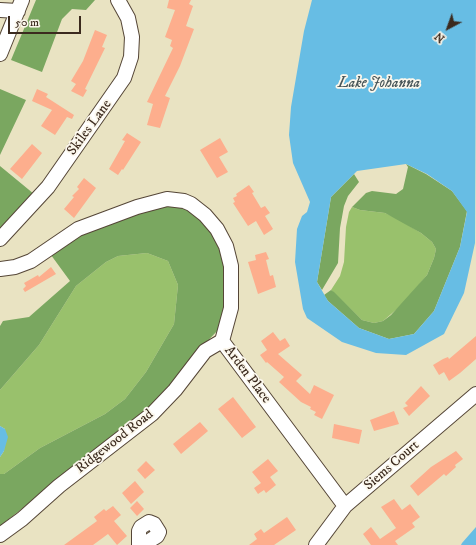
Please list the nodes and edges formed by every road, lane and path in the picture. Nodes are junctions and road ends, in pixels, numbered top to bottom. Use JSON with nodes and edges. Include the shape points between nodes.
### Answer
{"nodes":[{"id":1,"x":118,"y":0,"type":"edge"},
{"id":2,"x":20,"y":6,"type":"edge"},
{"id":3,"x":0,"y":10,"type":"edge"},
{"id":4,"x":0,"y":54,"type":"edge"},
{"id":5,"x":0,"y":239,"type":"edge"},
{"id":6,"x":0,"y":269,"type":"edge"},
{"id":7,"x":222,"y":341,"type":"junction"},
{"id":8,"x":476,"y":394,"type":"edge"},
{"id":9,"x":345,"y":506,"type":"junction"},
{"id":10,"x":0,"y":535,"type":"edge"},
{"id":11,"x":139,"y":545,"type":"edge"},
{"id":12,"x":143,"y":545,"type":"edge"},
{"id":13,"x":316,"y":545,"type":"edge"}],
"edges":[{"from":1,"to":5,"type":"street","name":"Skiles Lane","via":[[128,18],[132,37],[131,57],[124,78],[48,187]]},
{"from":2,"to":3,"type":"street"},
{"from":2,"to":4,"type":"street"},
{"from":6,"to":7,"type":"street","name":"Arden Place","via":[[31,261],[78,229],[104,218],[167,199],[184,201],[212,221],[226,246],[231,266],[231,308]]},
{"from":7,"to":9,"type":"street","name":"Arden Place"},
{"from":7,"to":10,"type":"street","name":"Ridgewood Road","via":[[205,351],[175,390],[152,414]]},
{"from":8,"to":9,"type":"street","name":"Siems Court"},
{"from":9,"to":13,"type":"street","name":"Siems Court"},
{"from":11,"to":12,"type":"street","via":[[139,531],[149,522],[154,524],[159,532]]}]}
